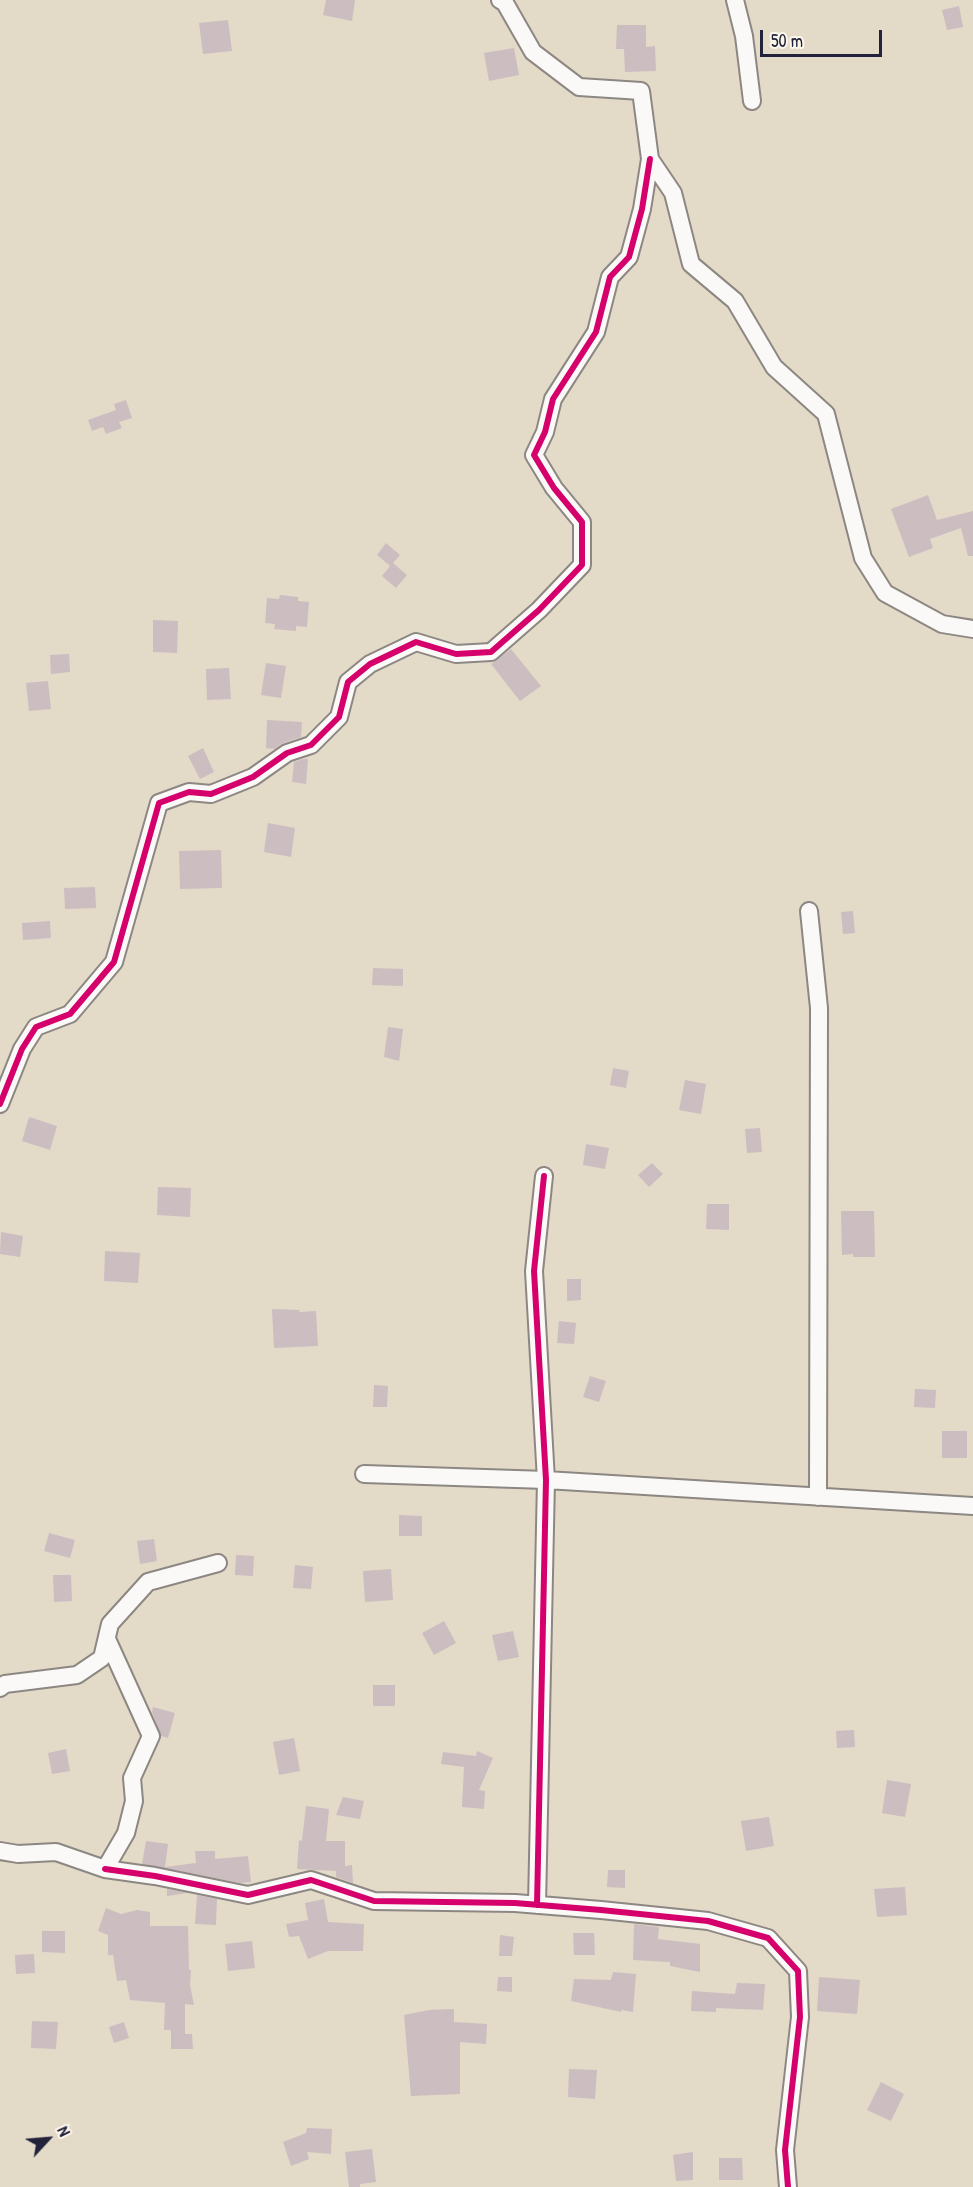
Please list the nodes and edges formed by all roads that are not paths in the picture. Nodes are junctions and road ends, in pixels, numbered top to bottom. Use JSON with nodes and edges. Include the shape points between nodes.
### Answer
{"nodes":[{"id":1,"x":500,"y":0,"type":"edge"},
{"id":2,"x":735,"y":0,"type":"edge"},
{"id":3,"x":752,"y":101,"type":"dead end"},
{"id":4,"x":650,"y":159,"type":"junction"},
{"id":5,"x":973,"y":629,"type":"edge"},
{"id":6,"x":809,"y":911,"type":"dead end"},
{"id":7,"x":0,"y":1104,"type":"edge"},
{"id":8,"x":544,"y":1176,"type":"dead end"},
{"id":9,"x":364,"y":1474,"type":"dead end"},
{"id":10,"x":546,"y":1480,"type":"junction"},
{"id":11,"x":818,"y":1497,"type":"junction"},
{"id":12,"x":973,"y":1506,"type":"edge"},
{"id":13,"x":218,"y":1563,"type":"dead end"},
{"id":14,"x":106,"y":1640,"type":"junction"},
{"id":15,"x":0,"y":1688,"type":"edge"},
{"id":16,"x":0,"y":1851,"type":"edge"},
{"id":17,"x":105,"y":1869,"type":"junction"},
{"id":18,"x":537,"y":1905,"type":"junction"},
{"id":19,"x":788,"y":2187,"type":"edge"}],
"edges":[{"from":1,"to":4,"type":"street","via":[[533,52],[579,87],[640,92]]},
{"from":2,"to":3,"type":"street"},
{"from":4,"to":5,"type":"street","via":[[673,193],[691,264],[735,301],[774,367],[826,414],[863,558],[885,593],[942,624]]},
{"from":4,"to":7,"type":"street","via":[[629,257],[610,277],[596,332],[553,399],[545,432],[534,455],[582,522],[582,565],[491,652],[456,654],[416,642],[370,664],[348,682],[339,717],[311,745],[287,753],[253,777],[211,794],[189,792],[159,803],[114,962],[70,1014],[36,1027],[22,1049]]},
{"from":6,"to":11,"type":"street","via":[[819,1008]]},
{"from":8,"to":10,"type":"street","via":[[534,1271]]},
{"from":9,"to":10,"type":"street"},
{"from":10,"to":11,"type":"street"},
{"from":10,"to":18,"type":"street"},
{"from":11,"to":12,"type":"street"},
{"from":13,"to":14,"type":"street","via":[[148,1582],[110,1624]]},
{"from":14,"to":15,"type":"street","via":[[102,1658],[77,1675],[5,1684]]},
{"from":14,"to":17,"type":"street","via":[[151,1736],[132,1778],[134,1801],[126,1833]]},
{"from":16,"to":17,"type":"street","via":[[56,1852]]},
{"from":17,"to":18,"type":"street","via":[[248,1894],[311,1880],[374,1901]]},
{"from":18,"to":19,"type":"street","via":[[708,1921],[768,1938],[798,1971],[800,2017],[785,2150]]}]}
